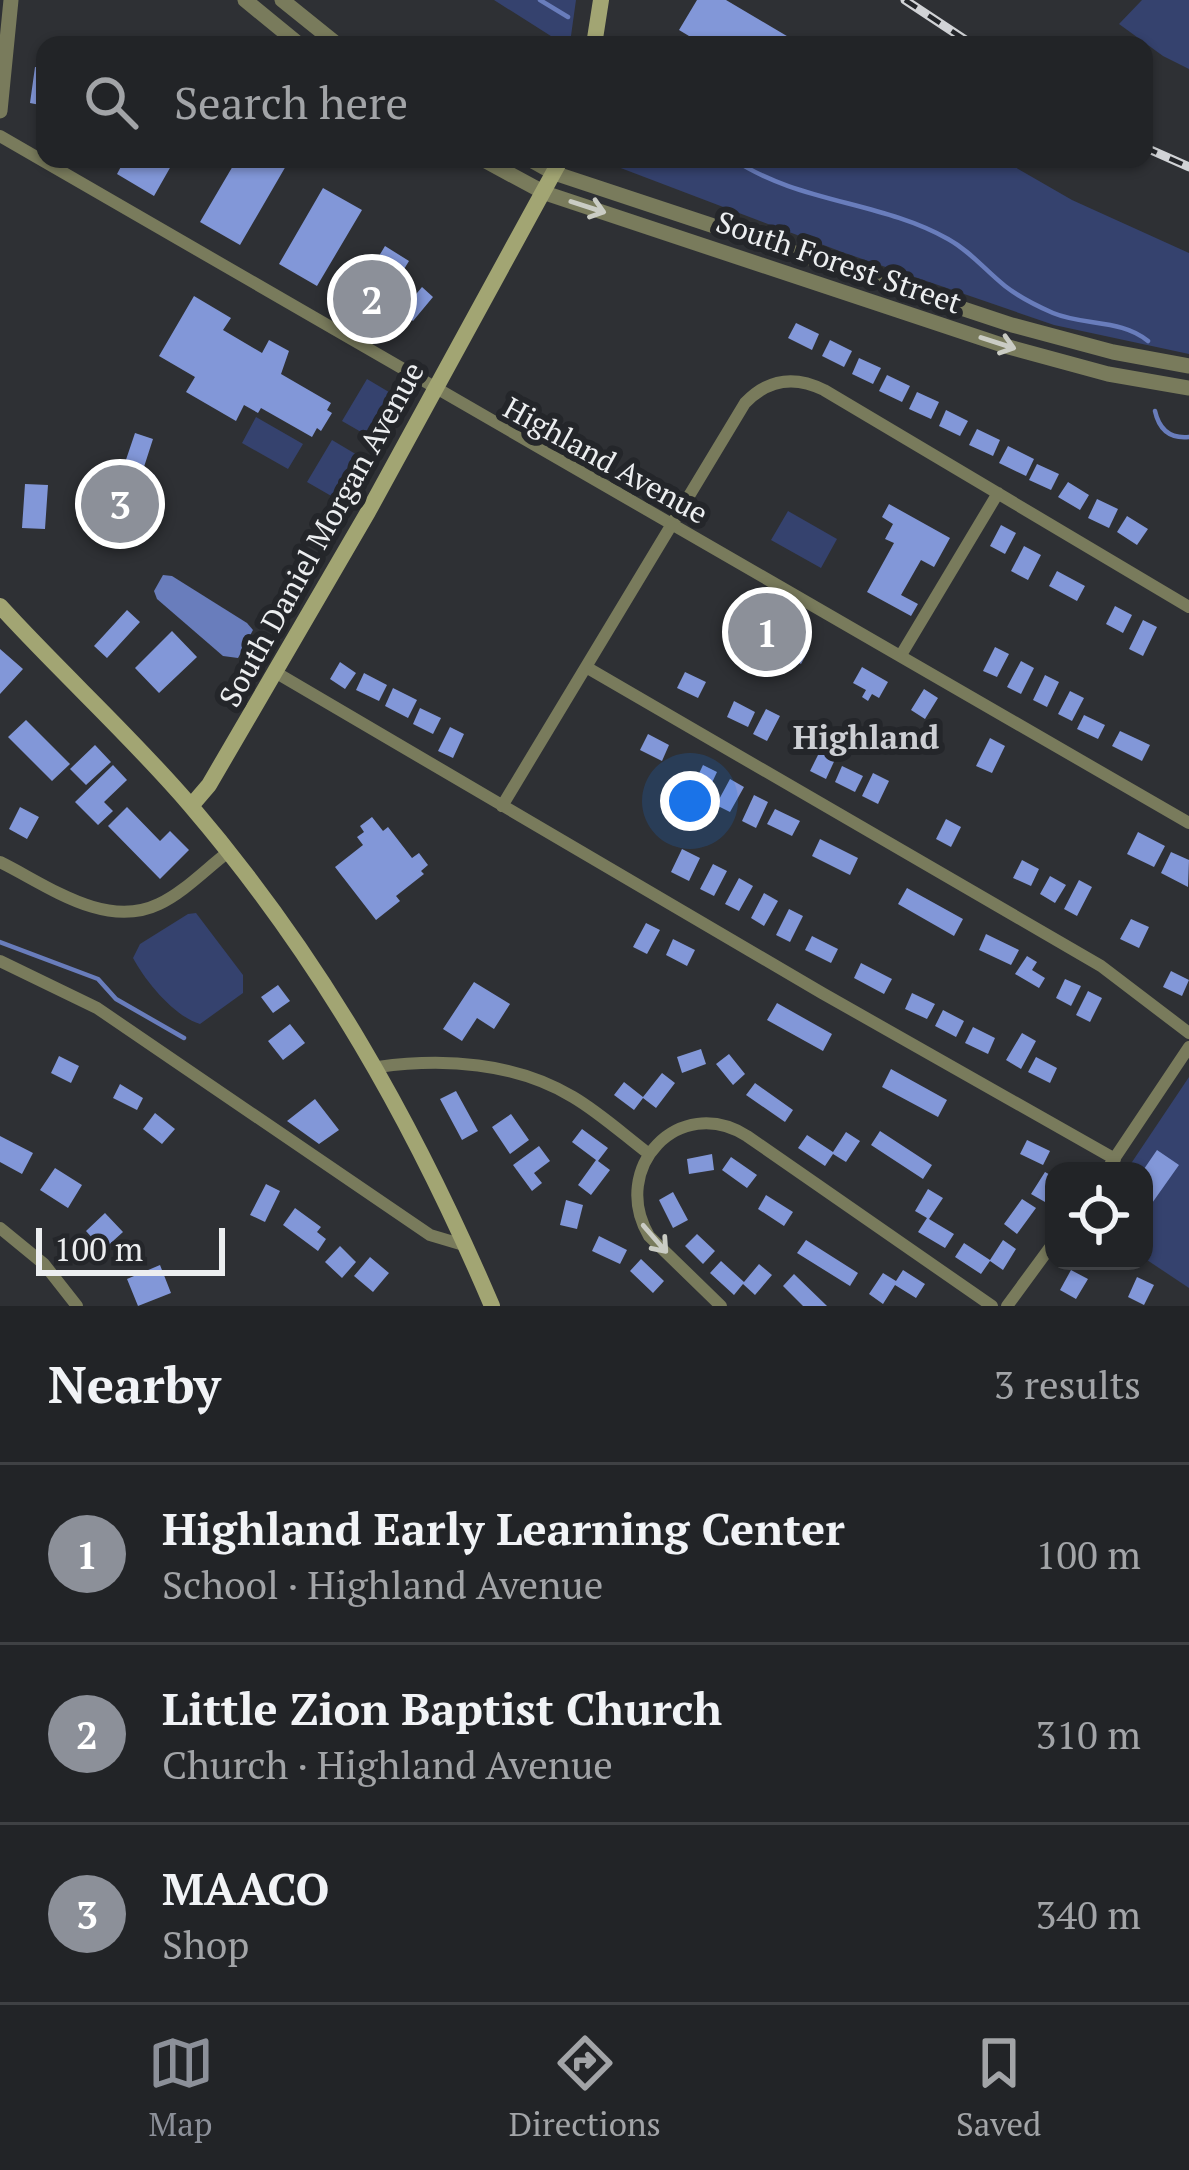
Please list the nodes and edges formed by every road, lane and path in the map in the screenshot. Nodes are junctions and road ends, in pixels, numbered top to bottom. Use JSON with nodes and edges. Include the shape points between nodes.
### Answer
{"nodes":[{"id":1,"x":11,"y":0,"type":"edge"},
{"id":2,"x":244,"y":0,"type":"edge"},
{"id":3,"x":282,"y":0,"type":"edge"},
{"id":4,"x":601,"y":0,"type":"edge"},
{"id":5,"x":289,"y":36,"type":"edge"},
{"id":6,"x":327,"y":36,"type":"edge"},
{"id":7,"x":596,"y":36,"type":"edge"},
{"id":8,"x":0,"y":111,"type":"edge"},
{"id":9,"x":0,"y":136,"type":"edge"},
{"id":10,"x":36,"y":157,"type":"edge"},
{"id":11,"x":55,"y":168,"type":"edge"},
{"id":12,"x":499,"y":168,"type":"edge"},
{"id":13,"x":557,"y":168,"type":"edge"},
{"id":14,"x":564,"y":168,"type":"edge"},
{"id":15,"x":545,"y":193,"type":"junction"},
{"id":16,"x":1189,"y":366,"type":"edge"},
{"id":17,"x":434,"y":388,"type":"junction"},
{"id":18,"x":1189,"y":388,"type":"edge"},
{"id":19,"x":998,"y":493,"type":"junction"},
{"id":20,"x":673,"y":525,"type":"junction"},
{"id":21,"x":0,"y":606,"type":"edge"},
{"id":22,"x":1189,"y":608,"type":"edge"},
{"id":23,"x":902,"y":655,"type":"junction"},
{"id":24,"x":586,"y":668,"type":"junction"},
{"id":25,"x":275,"y":672,"type":"junction"},
{"id":26,"x":191,"y":806,"type":"junction"},
{"id":27,"x":502,"y":806,"type":"junction"},
{"id":28,"x":1189,"y":823,"type":"edge"},
{"id":29,"x":227,"y":853,"type":"junction"},
{"id":30,"x":0,"y":862,"type":"edge"},
{"id":31,"x":0,"y":961,"type":"edge"},
{"id":32,"x":1189,"y":1033,"type":"edge"},
{"id":33,"x":1189,"y":1047,"type":"edge"},
{"id":34,"x":378,"y":1067,"type":"junction"},
{"id":35,"x":649,"y":1154,"type":"junction"},
{"id":36,"x":1105,"y":1162,"type":"edge"},
{"id":37,"x":1112,"y":1162,"type":"edge"},
{"id":38,"x":0,"y":1228,"type":"edge"},
{"id":39,"x":467,"y":1246,"type":"junction"},
{"id":40,"x":1045,"y":1254,"type":"edge"},
{"id":41,"x":77,"y":1306,"type":"edge"},
{"id":42,"x":492,"y":1306,"type":"edge"},
{"id":43,"x":721,"y":1306,"type":"edge"},
{"id":44,"x":992,"y":1306,"type":"edge"},
{"id":45,"x":1007,"y":1306,"type":"edge"}],
"edges":[{"from":1,"to":8,"type":"street"},
{"from":2,"to":5,"type":"street"},
{"from":3,"to":6,"type":"street"},
{"from":4,"to":7,"type":"main road"},
{"from":9,"to":10,"type":"street","name":"Highland Avenue"},
{"from":11,"to":17,"type":"street","name":"Highland Avenue"},
{"from":12,"to":15,"type":"street","name":"South Forest Street"},
{"from":13,"to":15,"type":"main road","name":"South Daniel Morgan Avenue"},
{"from":14,"to":16,"type":"street","name":"South Forest Street","via":[[1012,325]]},
{"from":15,"to":17,"type":"main road","name":"South Daniel Morgan Avenue"},
{"from":15,"to":18,"type":"street","name":"South Forest Street","one_way":true,"via":[[1005,346]]},
{"from":17,"to":20,"type":"street","name":"Highland Avenue"},
{"from":17,"to":25,"type":"main road","name":"South Daniel Morgan Avenue"},
{"from":19,"to":20,"type":"street","via":[[811,383],[782,381],[745,404]]},
{"from":19,"to":22,"type":"street"},
{"from":19,"to":23,"type":"street"},
{"from":20,"to":23,"type":"street","name":"Highland Avenue"},
{"from":20,"to":24,"type":"street"},
{"from":21,"to":26,"type":"main road"},
{"from":23,"to":28,"type":"street","name":"Highland Avenue"},
{"from":24,"to":27,"type":"street"},
{"from":24,"to":32,"type":"street","via":[[1101,966]]},
{"from":25,"to":26,"type":"main road","name":"South Daniel Morgan Avenue"},
{"from":25,"to":27,"type":"street"},
{"from":26,"to":29,"type":"main road"},
{"from":27,"to":36,"type":"street"},
{"from":29,"to":30,"type":"street","via":[[162,903],[126,912],[94,908]]},
{"from":29,"to":34,"type":"main road"},
{"from":31,"to":39,"type":"street","via":[[98,1008],[430,1235]]},
{"from":33,"to":37,"type":"street"},
{"from":34,"to":35,"type":"street","via":[[446,1063],[526,1076],[569,1094]]},
{"from":34,"to":39,"type":"main road"},
{"from":35,"to":43,"type":"street","one_way":true,"via":[[635,1193],[641,1223]]},
{"from":35,"to":44,"type":"street","via":[[696,1124],[736,1129]]},
{"from":38,"to":41,"type":"street","via":[[44,1264]]},
{"from":39,"to":42,"type":"main road"},
{"from":40,"to":45,"type":"street"}]}
